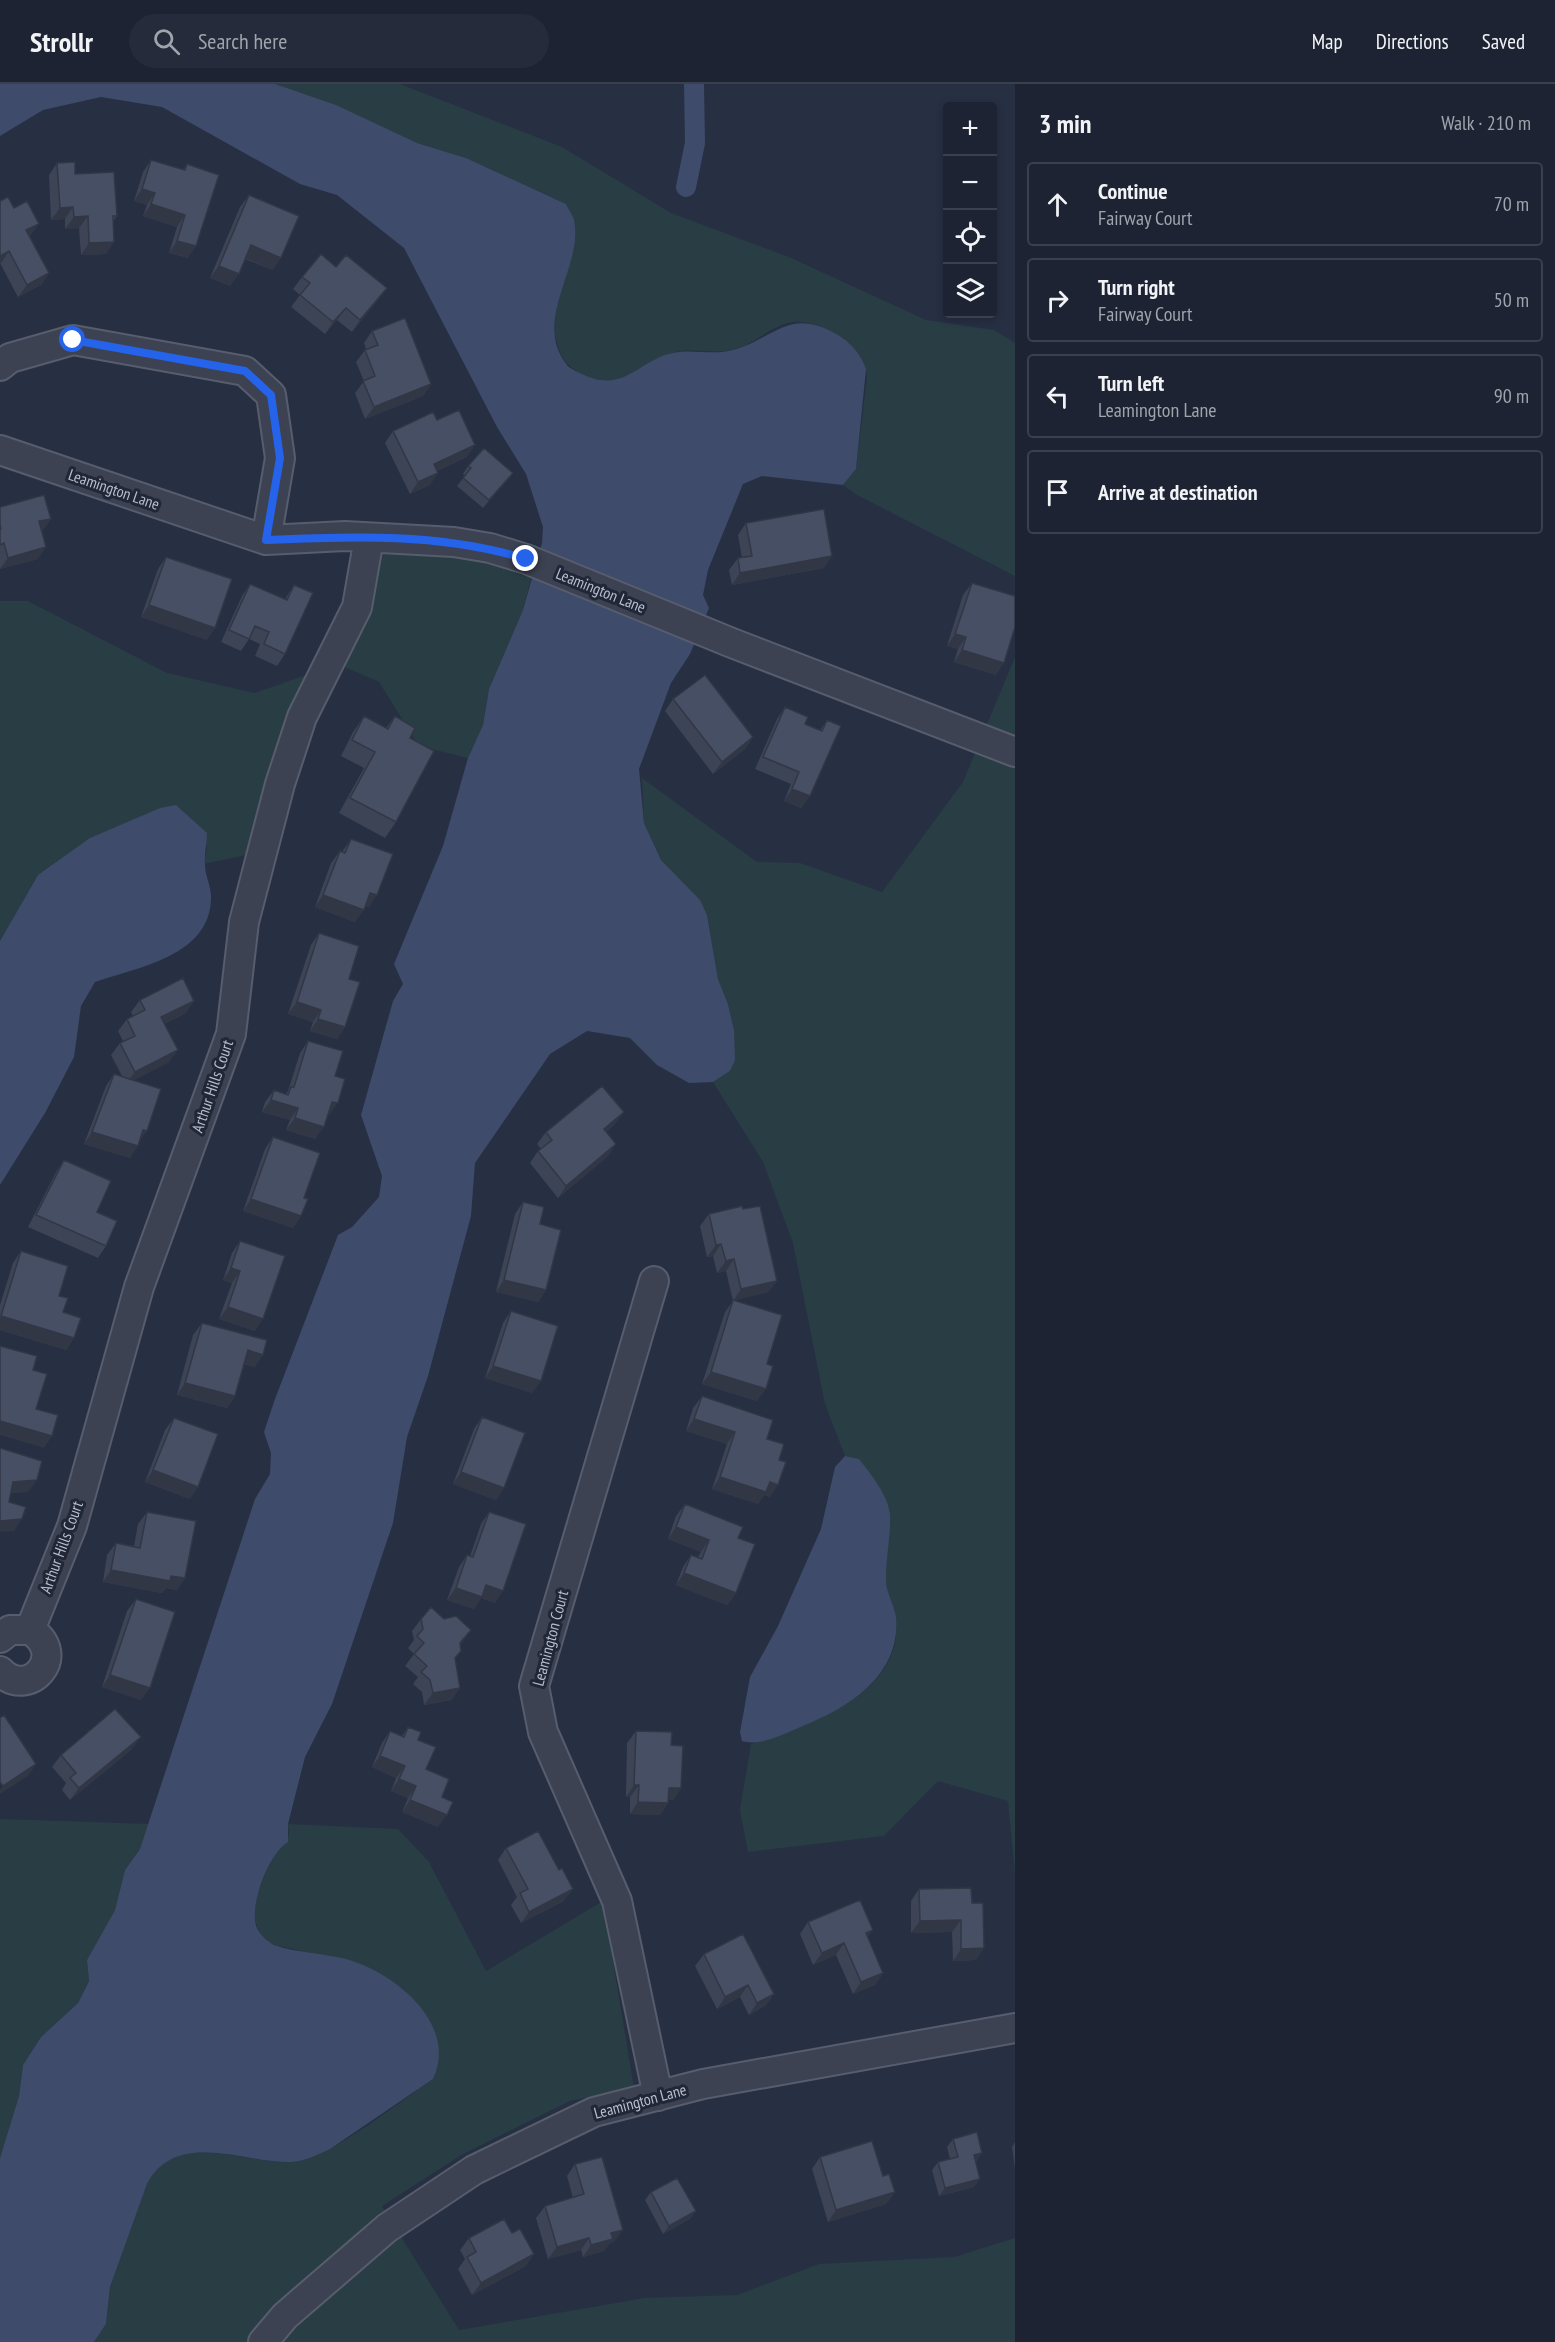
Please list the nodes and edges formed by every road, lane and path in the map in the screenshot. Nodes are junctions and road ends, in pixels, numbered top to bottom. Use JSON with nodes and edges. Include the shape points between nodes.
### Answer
{"nodes":[{"id":1,"x":0,"y":366,"type":"edge"},
{"id":2,"x":0,"y":450,"type":"edge"},
{"id":3,"x":369,"y":538,"type":"junction"},
{"id":4,"x":266,"y":540,"type":"junction"},
{"id":5,"x":1015,"y":752,"type":"edge"},
{"id":6,"x":654,"y":1281,"type":"dead end"},
{"id":7,"x":30,"y":1630,"type":"junction"},
{"id":8,"x":0,"y":1638,"type":"edge"},
{"id":9,"x":0,"y":1671,"type":"edge"},
{"id":10,"x":1015,"y":2028,"type":"edge"},
{"id":11,"x":658,"y":2096,"type":"junction"},
{"id":12,"x":263,"y":2342,"type":"edge"}],
"edges":[{"from":1,"to":4,"type":"street","via":[[10,358],[73,340],[245,371],[271,395],[280,458]]},
{"from":2,"to":4,"type":"street","name":"Leamington Lane"},
{"from":3,"to":4,"type":"street","name":"Leamington Lane"},
{"from":3,"to":5,"type":"street","name":"Leamington Lane","via":[[454,542],[526,559]]},
{"from":3,"to":7,"type":"street","name":"Arthur Hills Court","via":[[357,607],[302,717],[280,784],[244,922],[231,1034],[139,1287],[72,1526]]},
{"from":6,"to":11,"type":"street","name":"Leamington Court","via":[[534,1686],[543,1732],[617,1901]]},
{"from":7,"to":8,"type":"street","via":[[10,1630]]},
{"from":7,"to":9,"type":"street","via":[[45,1644],[47,1654],[40,1673],[21,1681]]},
{"from":10,"to":11,"type":"street","name":"Leamington Lane","via":[[703,2084]]},
{"from":11,"to":12,"type":"street","name":"Leamington Lane","via":[[594,2112],[474,2170],[387,2228],[285,2316]]}]}
